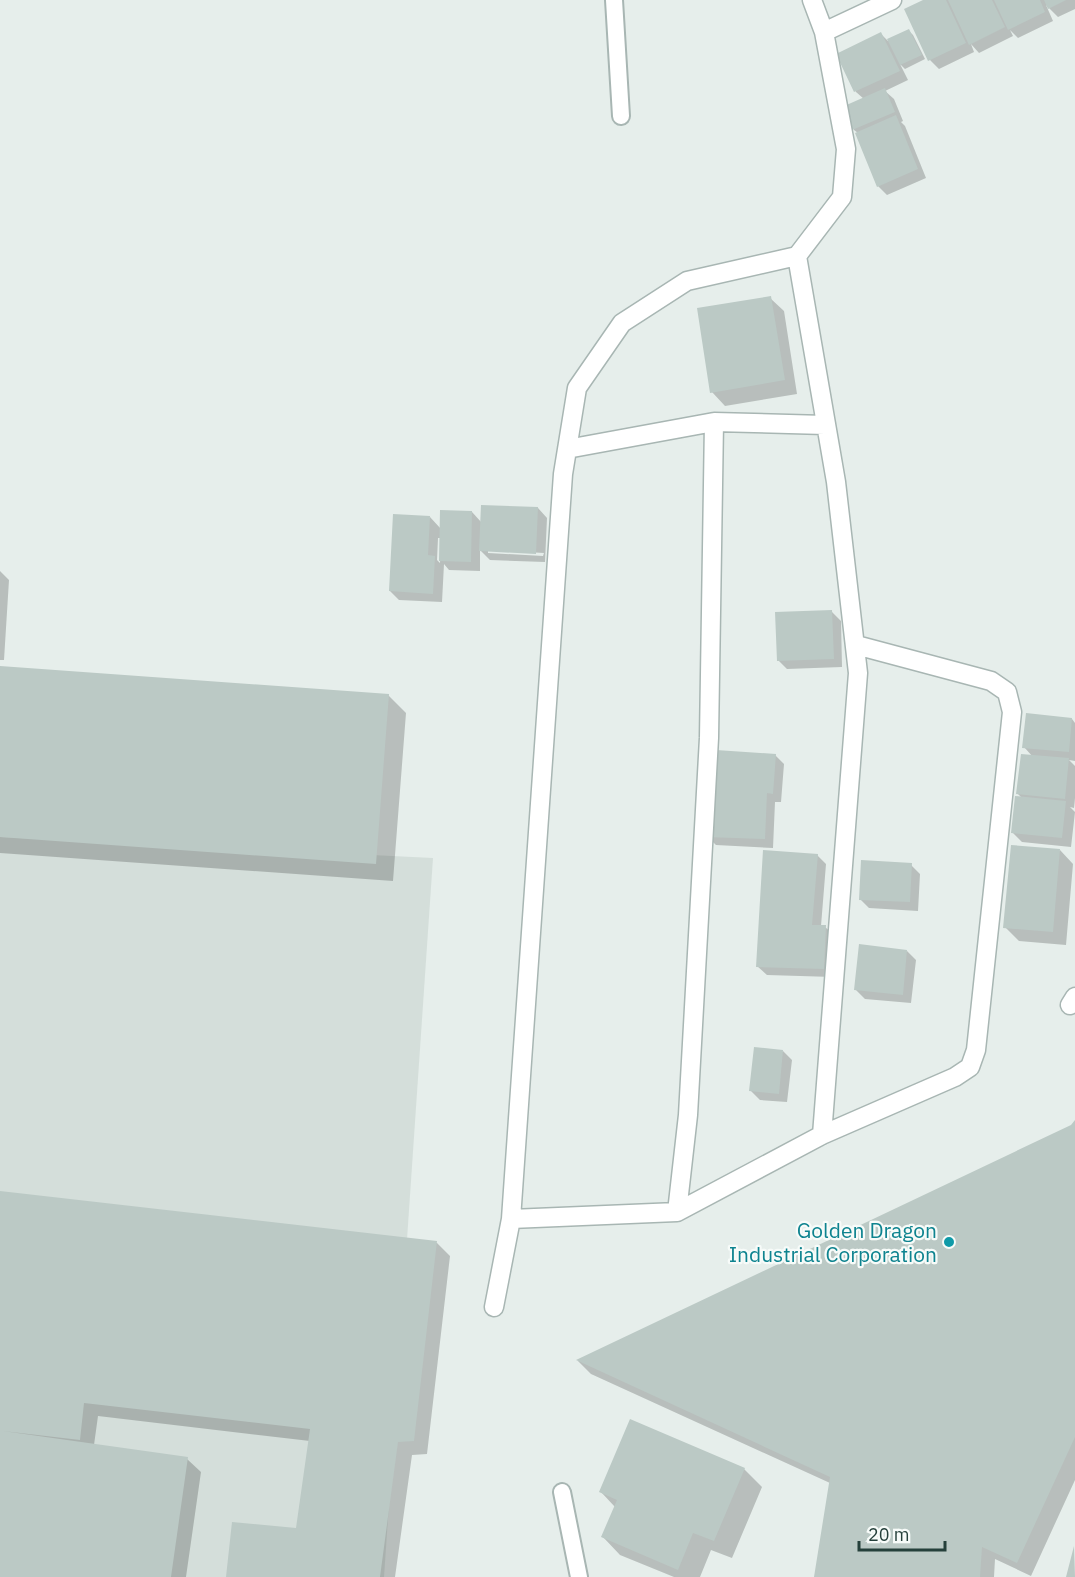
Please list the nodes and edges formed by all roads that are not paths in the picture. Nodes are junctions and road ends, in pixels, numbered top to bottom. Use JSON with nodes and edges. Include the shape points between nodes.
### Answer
{"nodes":[{"id":1,"x":614,"y":0,"type":"edge"},
{"id":2,"x":812,"y":0,"type":"edge"},
{"id":3,"x":892,"y":0,"type":"edge"},
{"id":4,"x":824,"y":32,"type":"junction"},
{"id":5,"x":621,"y":116,"type":"dead end"},
{"id":6,"x":797,"y":256,"type":"junction"},
{"id":7,"x":714,"y":422,"type":"junction"},
{"id":8,"x":825,"y":425,"type":"junction"},
{"id":9,"x":567,"y":449,"type":"junction"},
{"id":10,"x":856,"y":645,"type":"junction"},
{"id":11,"x":822,"y":1136,"type":"junction"},
{"id":12,"x":677,"y":1212,"type":"junction"},
{"id":13,"x":511,"y":1219,"type":"junction"},
{"id":14,"x":494,"y":1307,"type":"dead end"},
{"id":15,"x":562,"y":1492,"type":"dead end"},
{"id":16,"x":579,"y":1577,"type":"edge"}],
"edges":[{"from":1,"to":5,"type":"lane"},
{"from":2,"to":4,"type":"street"},
{"from":3,"to":4,"type":"street"},
{"from":4,"to":6,"type":"street","via":[[846,149],[842,197]]},
{"from":6,"to":8,"type":"street"},
{"from":6,"to":9,"type":"street","via":[[687,281],[622,323],[577,387]]},
{"from":7,"to":8,"type":"street"},
{"from":7,"to":9,"type":"street"},
{"from":7,"to":12,"type":"street","via":[[709,738],[688,1115]]},
{"from":8,"to":10,"type":"street"},
{"from":9,"to":13,"type":"street"},
{"from":10,"to":11,"type":"street","via":[[858,672]]},
{"from":10,"to":11,"type":"street","via":[[991,681],[1007,692],[1012,712],[976,1050],[970,1067]]},
{"from":11,"to":12,"type":"street"},
{"from":12,"to":13,"type":"street"},
{"from":13,"to":14,"type":"street"},
{"from":15,"to":16,"type":"lane"}]}
